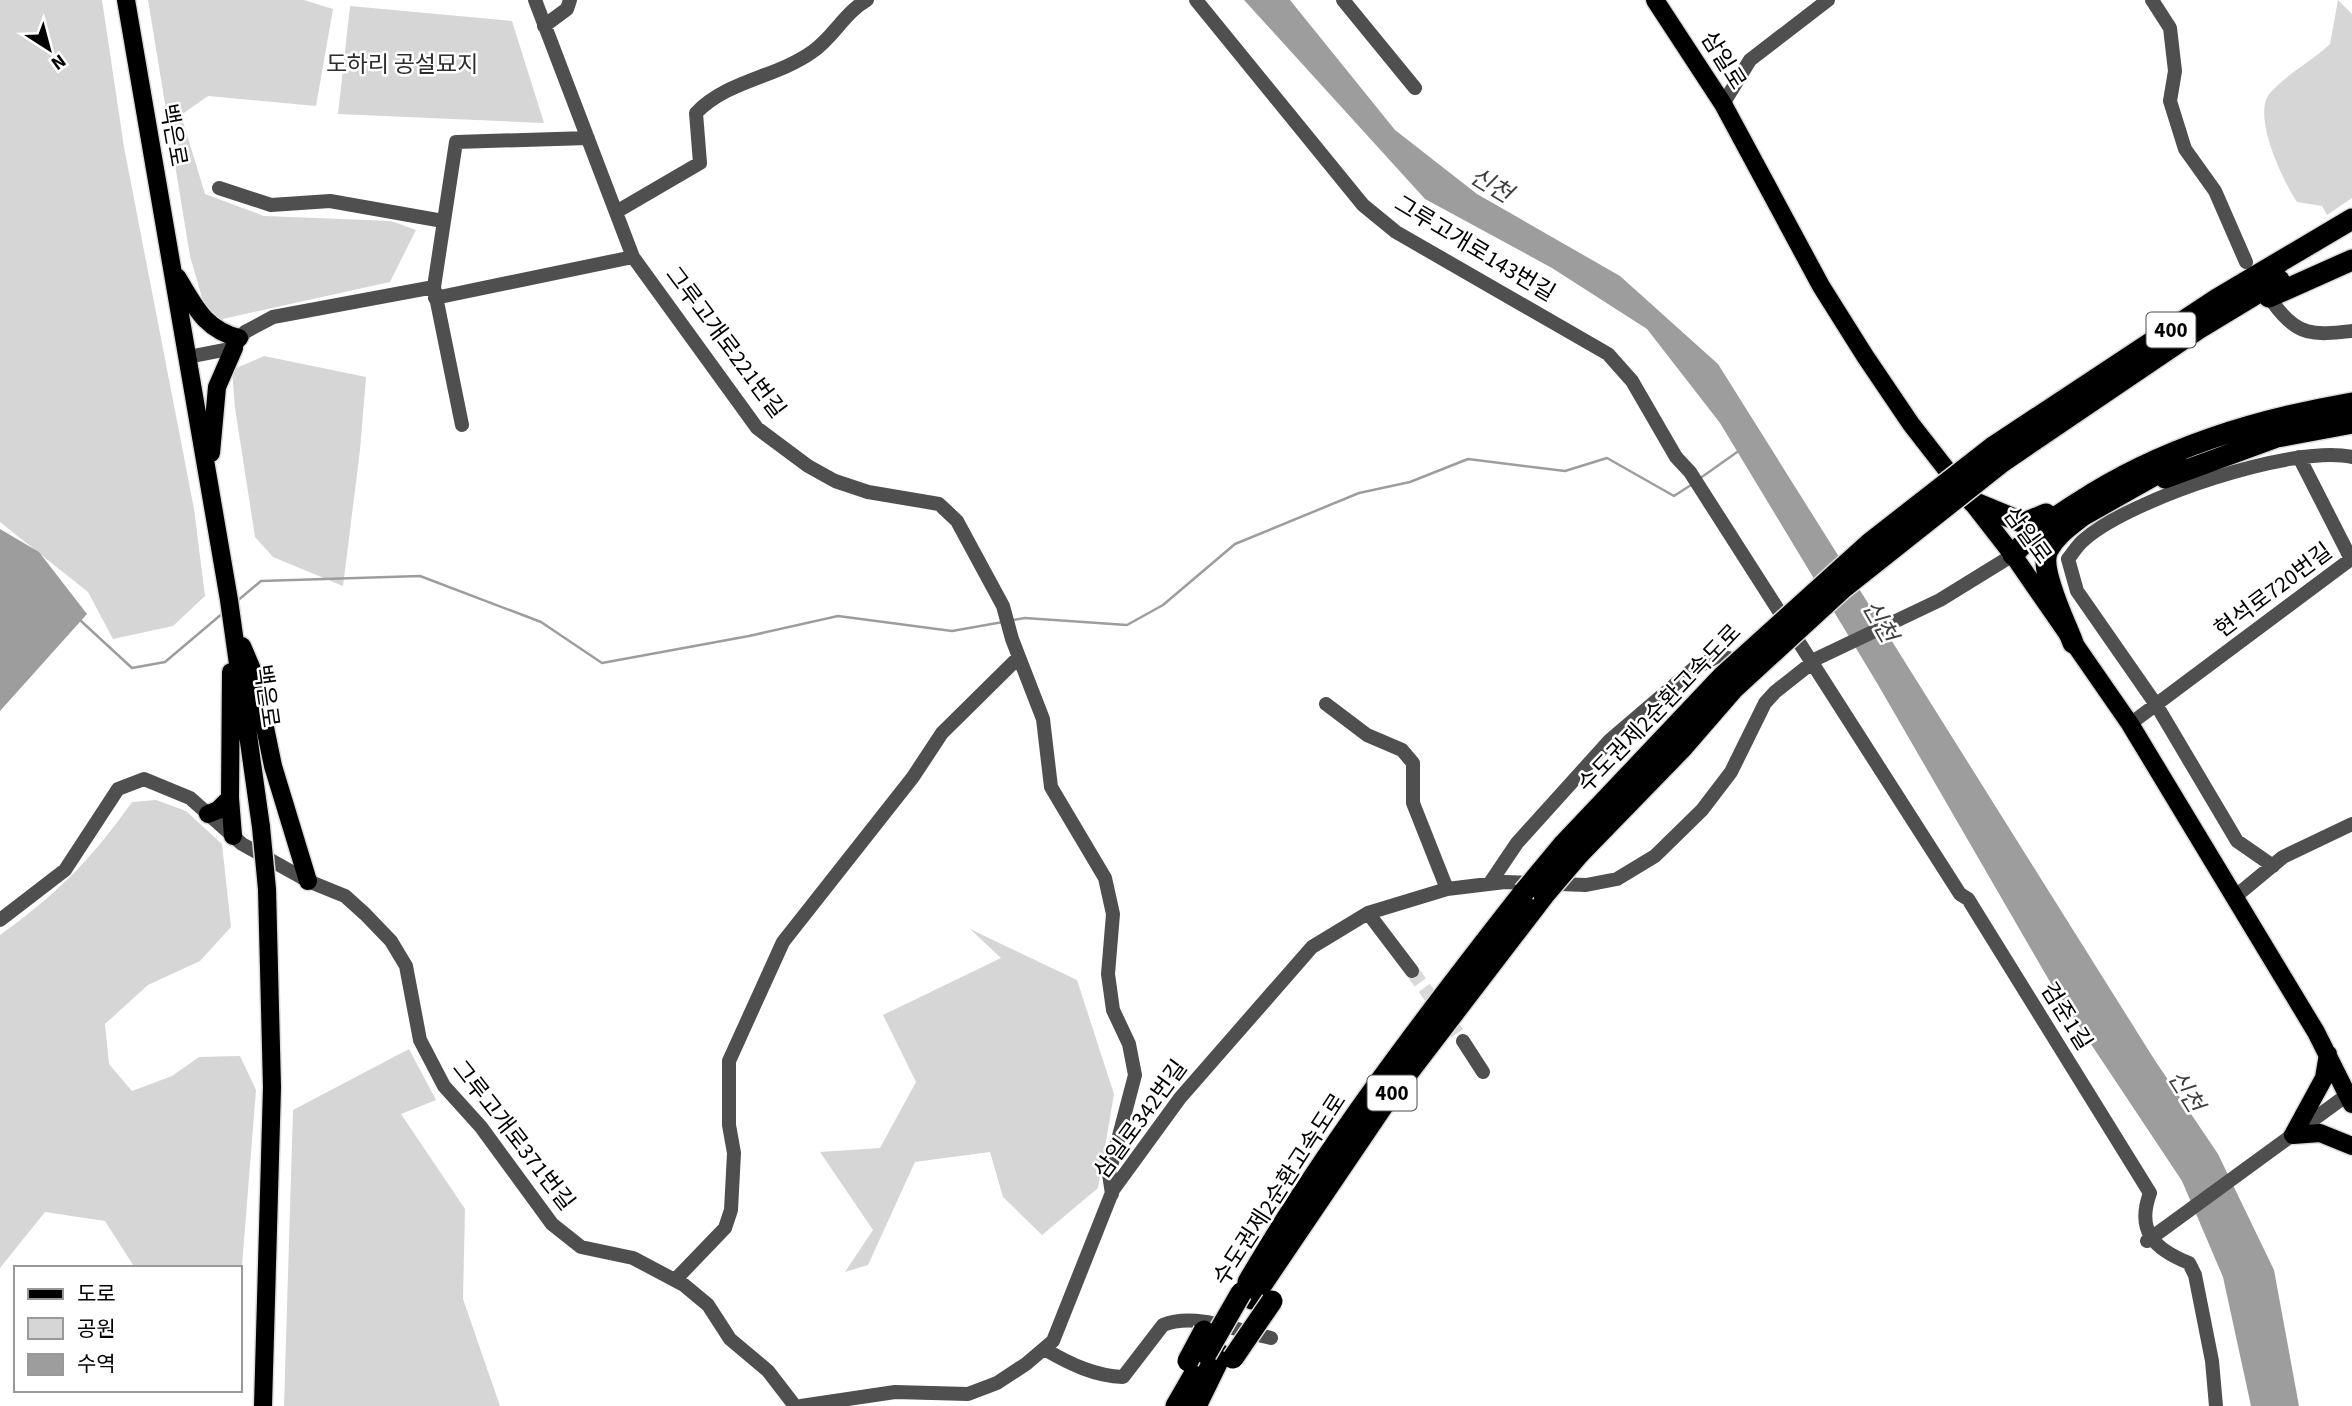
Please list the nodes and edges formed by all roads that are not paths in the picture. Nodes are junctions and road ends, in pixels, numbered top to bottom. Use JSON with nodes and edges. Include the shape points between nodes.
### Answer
{"nodes":[{"id":1,"x":126,"y":0,"type":"edge"},
{"id":2,"x":535,"y":0,"type":"edge"},
{"id":3,"x":570,"y":0,"type":"edge"},
{"id":4,"x":867,"y":0,"type":"edge"},
{"id":5,"x":1196,"y":0,"type":"edge"},
{"id":6,"x":1342,"y":0,"type":"edge"},
{"id":7,"x":1655,"y":0,"type":"edge"},
{"id":8,"x":1829,"y":0,"type":"edge"},
{"id":9,"x":2152,"y":0,"type":"edge"},
{"id":10,"x":544,"y":26,"type":"junction"},
{"id":11,"x":1415,"y":88,"type":"dead end"},
{"id":12,"x":1723,"y":104,"type":"junction"},
{"id":13,"x":588,"y":138,"type":"junction"},
{"id":14,"x":219,"y":188,"type":"dead end"},
{"id":15,"x":615,"y":212,"type":"junction"},
{"id":16,"x":2352,"y":219,"type":"edge"},
{"id":17,"x":443,"y":221,"type":"junction"},
{"id":18,"x":2352,"y":234,"type":"edge"},
{"id":19,"x":633,"y":257,"type":"junction"},
{"id":20,"x":2352,"y":260,"type":"edge"},
{"id":21,"x":2246,"y":262,"type":"dead end"},
{"id":22,"x":172,"y":268,"type":"junction"},
{"id":23,"x":435,"y":292,"type":"junction"},
{"id":24,"x":2274,"y":304,"type":"dead end"},
{"id":25,"x":2352,"y":331,"type":"edge"},
{"id":26,"x":236,"y":343,"type":"junction"},
{"id":27,"x":188,"y":357,"type":"junction"},
{"id":28,"x":2352,"y":392,"type":"edge"},
{"id":29,"x":2105,"y":395,"type":"junction"},
{"id":30,"x":2352,"y":403,"type":"edge"},
{"id":31,"x":2352,"y":412,"type":"edge"},
{"id":32,"x":2352,"y":423,"type":"edge"},
{"id":33,"x":462,"y":425,"type":"dead end"},
{"id":34,"x":2169,"y":453,"type":"junction"},
{"id":35,"x":1997,"y":454,"type":"junction"},
{"id":36,"x":2299,"y":457,"type":"junction"},
{"id":37,"x":2352,"y":457,"type":"edge"},
{"id":38,"x":208,"y":477,"type":"junction"},
{"id":39,"x":2109,"y":492,"type":"junction"},
{"id":40,"x":1973,"y":502,"type":"junction"},
{"id":41,"x":2087,"y":512,"type":"junction"},
{"id":42,"x":2013,"y":555,"type":"junction"},
{"id":43,"x":231,"y":613,"type":"junction"},
{"id":44,"x":2073,"y":643,"type":"junction"},
{"id":45,"x":1019,"y":657,"type":"junction"},
{"id":46,"x":1815,"y":661,"type":"junction"},
{"id":47,"x":1730,"y":675,"type":"junction"},
{"id":48,"x":1326,"y":704,"type":"dead end"},
{"id":49,"x":2157,"y":706,"type":"junction"},
{"id":50,"x":2130,"y":724,"type":"junction"},
{"id":51,"x":230,"y":798,"type":"junction"},
{"id":52,"x":208,"y":814,"type":"junction"},
{"id":53,"x":2352,"y":824,"type":"edge"},
{"id":54,"x":233,"y":836,"type":"junction"},
{"id":55,"x":2273,"y":866,"type":"junction"},
{"id":56,"x":308,"y":881,"type":"junction"},
{"id":57,"x":1490,"y":883,"type":"junction"},
{"id":58,"x":1447,"y":889,"type":"junction"},
{"id":59,"x":1534,"y":893,"type":"junction"},
{"id":60,"x":2236,"y":895,"type":"junction"},
{"id":61,"x":1368,"y":913,"type":"junction"},
{"id":62,"x":0,"y":920,"type":"edge"},
{"id":63,"x":1478,"y":950,"type":"junction"},
{"id":64,"x":1412,"y":971,"type":"tunnel mouth"},
{"id":65,"x":1450,"y":1014,"type":"junction"},
{"id":66,"x":1463,"y":1041,"type":"tunnel mouth"},
{"id":67,"x":2327,"y":1053,"type":"junction"},
{"id":68,"x":1483,"y":1072,"type":"dead end"},
{"id":69,"x":1367,"y":1083,"type":"dead end"},
{"id":70,"x":2350,"y":1100,"type":"edge"},
{"id":71,"x":2293,"y":1135,"type":"junction"},
{"id":72,"x":1368,"y":1139,"type":"dead end"},
{"id":73,"x":2352,"y":1146,"type":"edge"},
{"id":74,"x":1112,"y":1194,"type":"junction"},
{"id":75,"x":2154,"y":1236,"type":"junction"},
{"id":76,"x":675,"y":1280,"type":"junction"},
{"id":77,"x":1255,"y":1298,"type":"junction"},
{"id":78,"x":1213,"y":1313,"type":"dead end"},
{"id":79,"x":1271,"y":1338,"type":"dead end"},
{"id":80,"x":1046,"y":1350,"type":"junction"},
{"id":81,"x":1212,"y":1357,"type":"junction"},
{"id":82,"x":834,"y":1403,"type":"edge"},
{"id":83,"x":263,"y":1406,"type":"edge"},
{"id":84,"x":794,"y":1406,"type":"edge"},
{"id":85,"x":801,"y":1406,"type":"edge"},
{"id":86,"x":1167,"y":1406,"type":"edge"},
{"id":87,"x":1176,"y":1406,"type":"edge"},
{"id":88,"x":1196,"y":1406,"type":"edge"},
{"id":89,"x":1207,"y":1406,"type":"edge"},
{"id":90,"x":2216,"y":1406,"type":"edge"}],
"edges":[{"from":1,"to":22,"type":"main road","name":"백은로"},
{"from":2,"to":10,"type":"street","name":"그루고개로221번길"},
{"from":3,"to":10,"type":"street","via":[[567,9]]},
{"from":4,"to":15,"type":"street","via":[[812,52],[711,98],[696,113],[700,163]]},
{"from":5,"to":46,"type":"street","name":"그루고개로143번길","via":[[1363,205],[1396,232],[1608,354],[1632,380],[1676,457]]},
{"from":6,"to":11,"type":"street"},
{"from":7,"to":12,"type":"main road","name":"삼일로"},
{"from":8,"to":12,"type":"street","via":[[1750,60]]},
{"from":9,"to":21,"type":"street","via":[[2171,28],[2175,71],[2170,101],[2185,149],[2215,191]]},
{"from":10,"to":13,"type":"street","name":"그루고개로221번길"},
{"from":12,"to":40,"type":"main road","name":"삼일로","via":[[1821,286],[1911,424]]},
{"from":13,"to":15,"type":"street","name":"그루고개로221번길"},
{"from":13,"to":17,"type":"street","via":[[456,142]]},
{"from":14,"to":17,"type":"street","via":[[271,205],[330,201]]},
{"from":15,"to":19,"type":"street","name":"그루고개로221번길"},
{"from":16,"to":35,"type":"highway","name":"수도권제2순환고속도로","number":"400","via":[[2217,299]]},
{"from":17,"to":23,"type":"street"},
{"from":18,"to":29,"type":"highway","name":"수도권제2순환고속도로","number":"400","via":[[2198,329]]},
{"from":19,"to":23,"type":"street"},
{"from":19,"to":45,"type":"street","name":"그루고개로221번길","via":[[757,428],[835,481],[868,492],[939,504],[957,521],[1003,606]]},
{"from":20,"to":29,"type":"highway","via":[[2281,290]]},
{"from":22,"to":26,"type":"main road","via":[[203,318]]},
{"from":22,"to":27,"type":"main road","name":"백은로"},
{"from":23,"to":26,"type":"street","via":[[273,317]]},
{"from":23,"to":33,"type":"street"},
{"from":24,"to":25,"type":"street","via":[[2287,322],[2302,331]]},
{"from":26,"to":27,"type":"street"},
{"from":26,"to":38,"type":"main road","via":[[217,387]]},
{"from":27,"to":38,"type":"main road","name":"백은로"},
{"from":28,"to":34,"type":"highway","via":[[2277,406],[2204,430]]},
{"from":29,"to":35,"type":"highway","name":"수도권제2순환고속도로","number":"400"},
{"from":30,"to":34,"type":"highway","via":[[2249,425]]},
{"from":31,"to":39,"type":"highway","via":[[2244,435]]},
{"from":32,"to":39,"type":"highway","via":[[2277,437]]},
{"from":34,"to":39,"type":"highway"},
{"from":35,"to":47,"type":"highway","name":"수도권제2순환고속도로","number":"400","bridge":true,"via":[[1843,588]]},
{"from":36,"to":37,"type":"street"},
{"from":36,"to":49,"type":"street","name":"현석로720번길","via":[[2351,559]]},
{"from":36,"to":49,"type":"street","via":[[2169,492],[2085,538],[2068,559],[2077,591]]},
{"from":38,"to":43,"type":"main road","name":"백은로"},
{"from":39,"to":40,"type":"highway","via":[[2024,523]]},
{"from":39,"to":41,"type":"highway"},
{"from":39,"to":42,"type":"highway","via":[[2032,533]]},
{"from":40,"to":42,"type":"main road","name":"삼일로"},
{"from":41,"to":42,"type":"highway"},
{"from":41,"to":44,"type":"highway","via":[[2056,537],[2046,553],[2046,569]]},
{"from":42,"to":44,"type":"main road","name":"삼일로"},
{"from":42,"to":46,"type":"street","name":"삼일로342번길","via":[[1921,609]]},
{"from":43,"to":51,"type":"main road"},
{"from":43,"to":56,"type":"main road","via":[[254,674],[273,766]]},
{"from":43,"to":83,"type":"main road","name":"백은로","bridge":true,"via":[[267,889],[272,1087]]},
{"from":44,"to":50,"type":"main road","name":"삼일로"},
{"from":45,"to":74,"type":"street","name":"그루고개로221번길","via":[[1043,719],[1051,787],[1105,878],[1113,914],[1108,974],[1113,1010],[1129,1044],[1135,1075],[1109,1174]]},
{"from":45,"to":76,"type":"street","via":[[942,733],[913,777],[783,942],[729,1061],[734,1153],[731,1210],[725,1228]]},
{"from":46,"to":57,"type":"street","name":"삼일로342번길","via":[[1765,703],[1718,791],[1655,856],[1617,879],[1586,885]]},
{"from":46,"to":75,"type":"street","name":"검준1길","via":[[2150,1193],[2143,1214]]},
{"from":47,"to":57,"type":"street","via":[[1718,656],[1693,669],[1610,740],[1517,843]]},
{"from":47,"to":59,"type":"highway","name":"수도권제2순환고속도로","number":"400","bridge":true,"via":[[1681,749],[1571,849]]},
{"from":48,"to":58,"type":"street","via":[[1367,735],[1402,750],[1413,763],[1413,803]]},
{"from":49,"to":50,"type":"street","name":"현석로720번길"},
{"from":49,"to":55,"type":"street","via":[[2237,841]]},
{"from":50,"to":60,"type":"main road","name":"삼일로"},
{"from":51,"to":52,"type":"main road"},
{"from":51,"to":54,"type":"main road"},
{"from":52,"to":54,"type":"street","name":"그루고개로371번길"},
{"from":52,"to":62,"type":"street","name":"그루고개로371번길","via":[[190,798],[145,779],[118,789],[65,870]]},
{"from":53,"to":55,"type":"street"},
{"from":54,"to":56,"type":"street","name":"그루고개로371번길"},
{"from":55,"to":60,"type":"street"},
{"from":56,"to":76,"type":"street","name":"그루고개로371번길","via":[[345,897],[391,941],[407,966],[420,1040],[444,1086],[481,1127],[552,1224],[581,1247],[633,1258]]},
{"from":57,"to":58,"type":"street","name":"삼일로342번길"},
{"from":58,"to":61,"type":"street","name":"삼일로342번길"},
{"from":59,"to":63,"type":"highway","name":"수도권제2순환고속도로","number":"400"},
{"from":59,"to":65,"type":"highway","name":"수도권제2순환고속도로","number":"400"},
{"from":60,"to":67,"type":"main road","name":"삼일로"},
{"from":61,"to":64,"type":"street"},
{"from":61,"to":74,"type":"street","name":"삼일로342번길","via":[[1328,935],[1284,978],[1180,1098]]},
{"from":63,"to":69,"type":"highway"},
{"from":63,"to":77,"type":"highway","name":"수도권제2순환고속도로","number":"400","via":[[1298,1202]]},
{"from":65,"to":72,"type":"highway"},
{"from":65,"to":77,"type":"highway","name":"수도권제2순환고속도로","number":"400"},
{"from":66,"to":68,"type":"street"},
{"from":67,"to":70,"type":"main road","name":"삼일로"},
{"from":67,"to":71,"type":"main road","via":[[2324,1078]]},
{"from":70,"to":71,"type":"street"},
{"from":71,"to":73,"type":"main road","via":[[2320,1133]]},
{"from":71,"to":75,"type":"street"},
{"from":74,"to":80,"type":"street","name":"삼일로342번길","via":[[1068,1310]]},
{"from":75,"to":90,"type":"street","via":[[2169,1255],[2189,1263],[2194,1275],[2212,1361]]},
{"from":76,"to":84,"type":"street","name":"그루고개로371번길","via":[[708,1305],[730,1339],[768,1371]]},
{"from":77,"to":81,"type":"highway","bridge":true},
{"from":77,"to":81,"type":"highway","name":"수도권제2순환고속도로","number":"400","bridge":true},
{"from":78,"to":81,"type":"highway","bridge":true},
{"from":79,"to":80,"type":"street","via":[[1173,1321],[1163,1325],[1123,1377],[1066,1362]]},
{"from":80,"to":82,"type":"street","name":"삼일로342번길","via":[[997,1383],[968,1394],[895,1392]]},
{"from":81,"to":86,"type":"highway"},
{"from":81,"to":87,"type":"highway","name":"수도권제2순환고속도로","number":"400"},
{"from":81,"to":88,"type":"highway","name":"수도권제2순환고속도로","number":"400"},
{"from":81,"to":89,"type":"highway"},
{"from":82,"to":85,"type":"street"}]}
